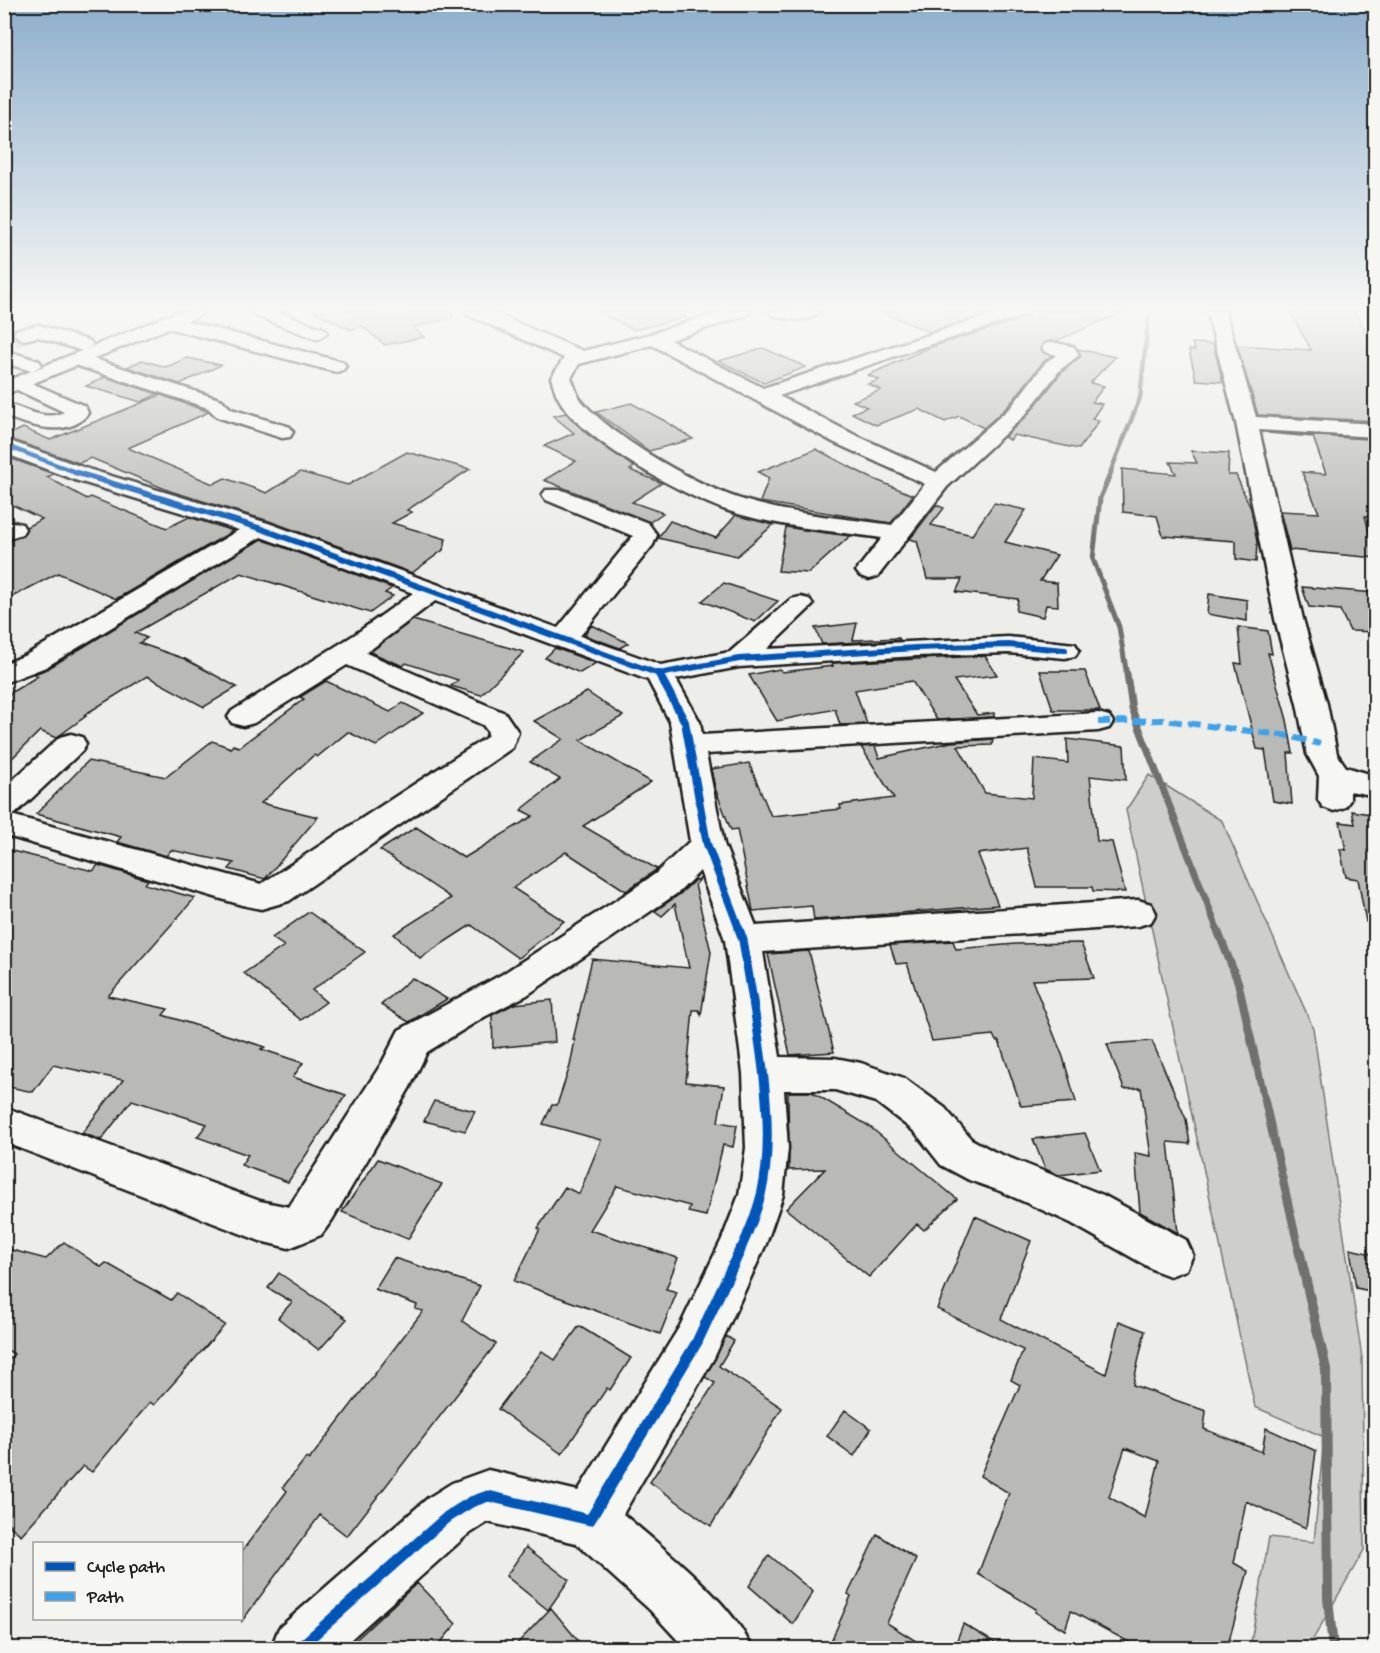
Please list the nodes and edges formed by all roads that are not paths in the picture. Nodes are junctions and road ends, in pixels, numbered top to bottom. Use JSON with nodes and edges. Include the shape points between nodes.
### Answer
{"nodes":[{"id":1,"x":47,"y":388,"type":"edge"},
{"id":2,"x":181,"y":388,"type":"edge"},
{"id":3,"x":563,"y":388,"type":"edge"},
{"id":4,"x":749,"y":388,"type":"edge"},
{"id":5,"x":782,"y":388,"type":"edge"},
{"id":6,"x":1036,"y":388,"type":"edge"},
{"id":7,"x":1237,"y":388,"type":"edge"},
{"id":8,"x":762,"y":395,"type":"junction"},
{"id":9,"x":4,"y":409,"type":"edge"},
{"id":10,"x":1247,"y":423,"type":"junction"},
{"id":11,"x":1376,"y":431,"type":"edge"},
{"id":12,"x":282,"y":432,"type":"dead end"},
{"id":13,"x":4,"y":445,"type":"edge"},
{"id":14,"x":939,"y":482,"type":"junction"},
{"id":15,"x":554,"y":495,"type":"dead end"},
{"id":16,"x":259,"y":528,"type":"junction"},
{"id":17,"x":897,"y":533,"type":"junction"},
{"id":18,"x":869,"y":571,"type":"dead end"},
{"id":19,"x":433,"y":590,"type":"junction"},
{"id":20,"x":800,"y":605,"type":"dead end"},
{"id":21,"x":564,"y":638,"type":"junction"},
{"id":22,"x":1065,"y":650,"type":"dead end"},
{"id":23,"x":345,"y":654,"type":"junction"},
{"id":24,"x":739,"y":658,"type":"junction"},
{"id":25,"x":659,"y":674,"type":"junction"},
{"id":26,"x":4,"y":675,"type":"edge"},
{"id":27,"x":243,"y":717,"type":"dead end"},
{"id":28,"x":1098,"y":722,"type":"dead end"},
{"id":29,"x":71,"y":744,"type":"dead end"},
{"id":30,"x":690,"y":745,"type":"junction"},
{"id":31,"x":1376,"y":786,"type":"edge"},
{"id":32,"x":4,"y":806,"type":"edge"},
{"id":33,"x":4,"y":824,"type":"edge"},
{"id":34,"x":706,"y":844,"type":"junction"},
{"id":35,"x":1138,"y":913,"type":"dead end"},
{"id":36,"x":743,"y":940,"type":"junction"},
{"id":37,"x":764,"y":1072,"type":"junction"},
{"id":38,"x":4,"y":1124,"type":"edge"},
{"id":39,"x":1170,"y":1255,"type":"dead end"},
{"id":40,"x":590,"y":1520,"type":"junction"},
{"id":41,"x":299,"y":1648,"type":"edge"},
{"id":42,"x":723,"y":1648,"type":"edge"}],
"edges":[{"from":1,"to":9,"type":"main road","via":[[77,413],[45,423]]},
{"from":2,"to":12,"type":"main road","via":[[215,404],[224,413]]},
{"from":3,"to":17,"type":"main road","via":[[573,405],[606,434],[694,489],[751,508]]},
{"from":4,"to":8,"type":"main road"},
{"from":5,"to":8,"type":"main road"},
{"from":6,"to":14,"type":"main road","via":[[1018,411]]},
{"from":7,"to":10,"type":"main road"},
{"from":8,"to":14,"type":"main road"},
{"from":10,"to":11,"type":"main road"},
{"from":10,"to":31,"type":"main road","via":[[1322,754],[1335,787],[1350,781]]},
{"from":13,"to":16,"type":"main road","via":[[83,475]]},
{"from":14,"to":17,"type":"main road"},
{"from":15,"to":21,"type":"main road","via":[[639,528],[645,535]]},
{"from":16,"to":19,"type":"main road"},
{"from":16,"to":26,"type":"main road","via":[[36,661]]},
{"from":17,"to":18,"type":"main road"},
{"from":19,"to":21,"type":"main road"},
{"from":19,"to":23,"type":"main road"},
{"from":20,"to":24,"type":"main road"},
{"from":21,"to":25,"type":"main road"},
{"from":22,"to":24,"type":"main road","via":[[1008,645]]},
{"from":23,"to":27,"type":"main road"},
{"from":23,"to":33,"type":"main road","via":[[494,719],[503,732],[501,741],[277,892],[261,897],[248,894]]},
{"from":24,"to":25,"type":"main road"},
{"from":25,"to":30,"type":"main road","via":[[685,722]]},
{"from":28,"to":30,"type":"main road"},
{"from":29,"to":32,"type":"main road"},
{"from":30,"to":34,"type":"main road"},
{"from":34,"to":36,"type":"main road"},
{"from":34,"to":38,"type":"main road","via":[[667,883],[644,899],[514,985],[413,1041],[316,1206],[305,1221],[289,1228],[260,1221]]},
{"from":35,"to":36,"type":"main road"},
{"from":36,"to":37,"type":"main road"},
{"from":37,"to":39,"type":"main road","via":[[834,1074],[890,1090],[930,1120],[956,1152],[1088,1209]]},
{"from":37,"to":40,"type":"main road","via":[[767,1148],[761,1194],[743,1244],[697,1342]]},
{"from":40,"to":41,"type":"main road","via":[[488,1496],[471,1502],[447,1517]]},
{"from":40,"to":42,"type":"main road","via":[[669,1591]]}]}
